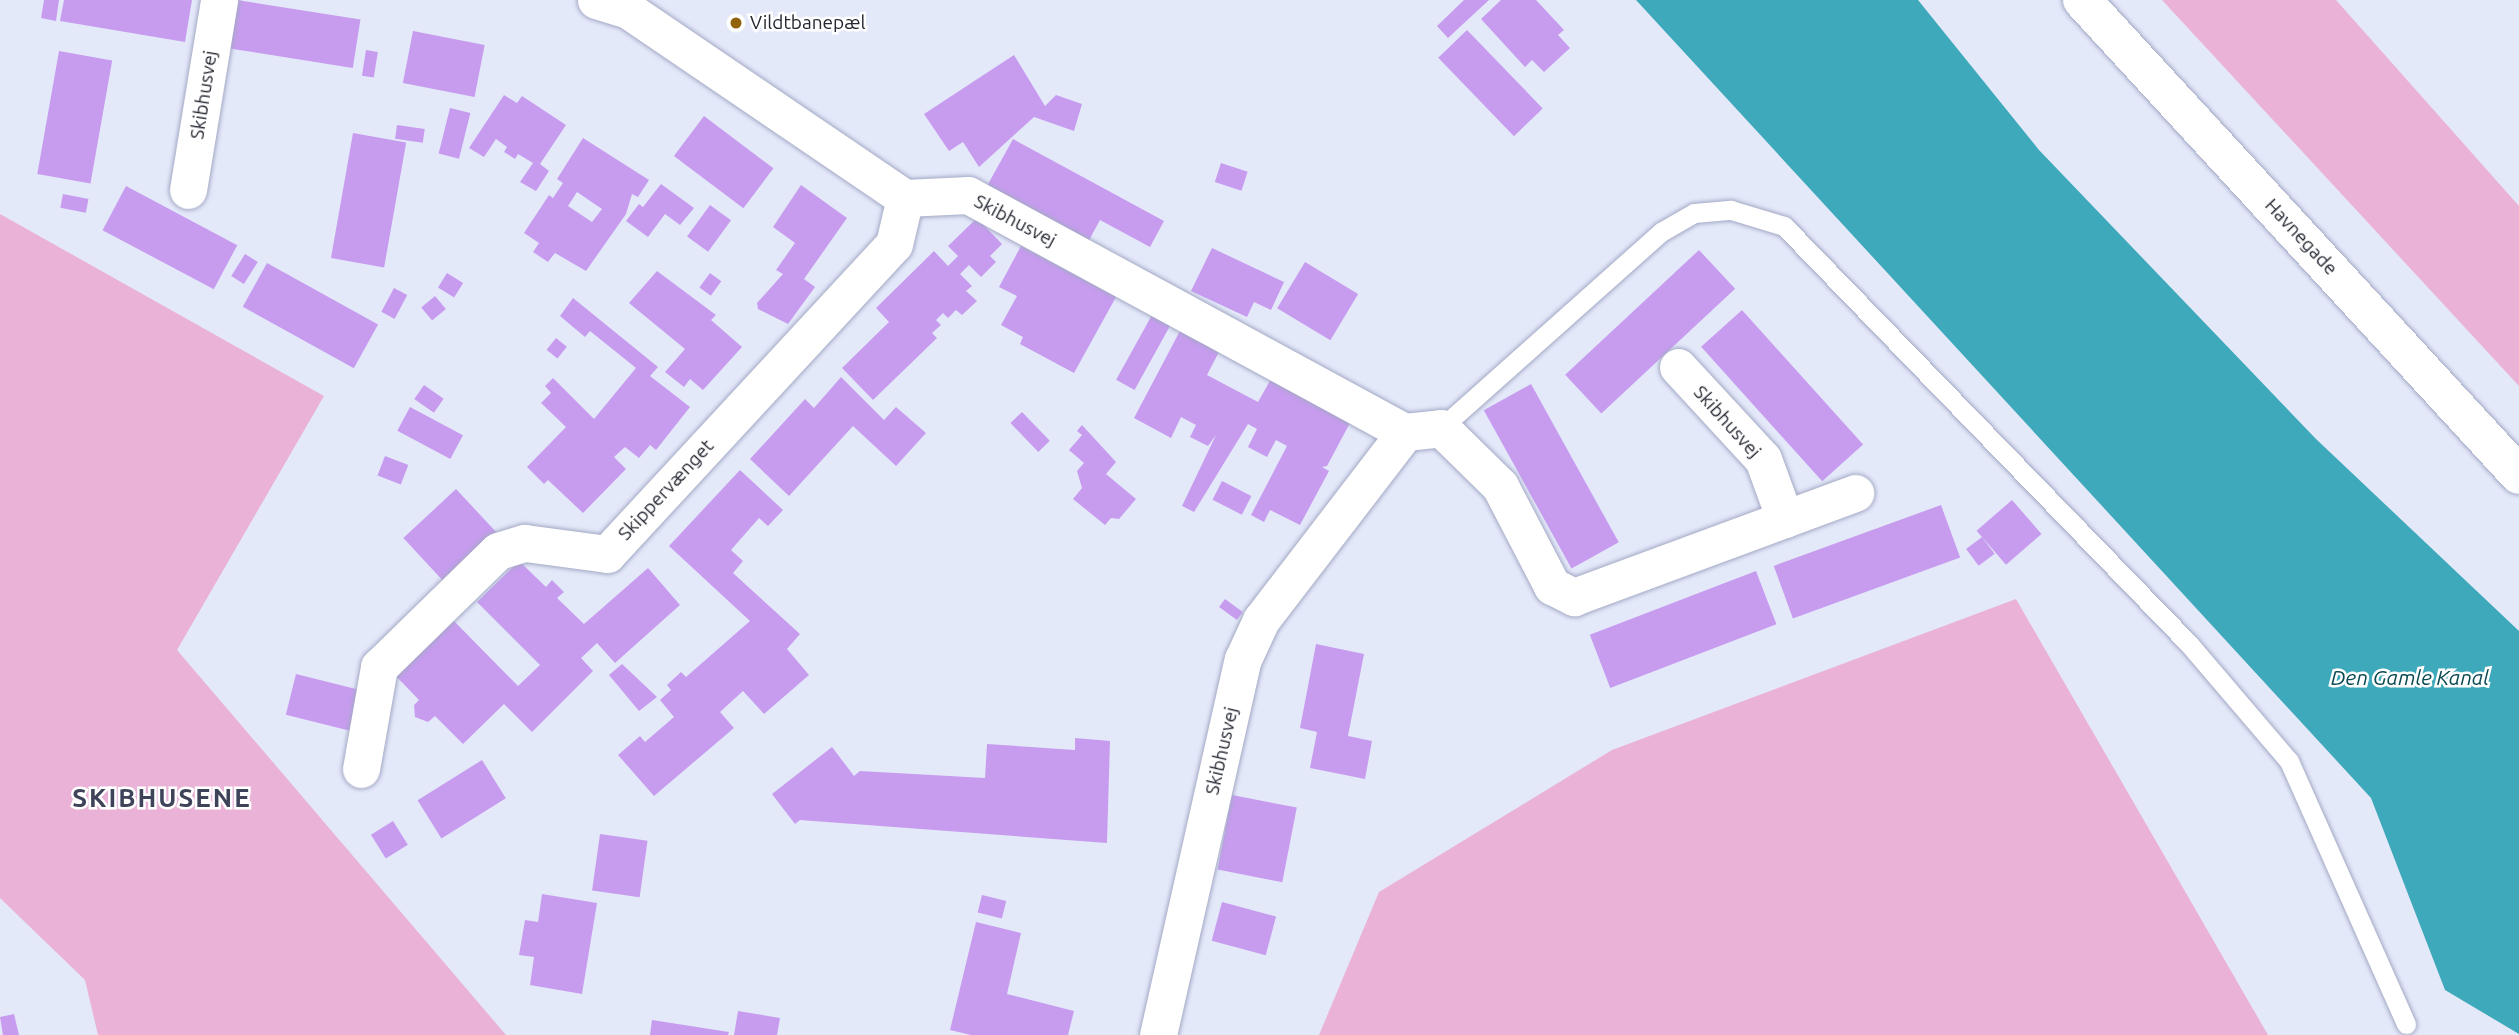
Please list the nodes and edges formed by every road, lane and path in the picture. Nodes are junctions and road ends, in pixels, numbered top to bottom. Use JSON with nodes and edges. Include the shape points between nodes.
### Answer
{"nodes":[{"id":1,"x":219,"y":0,"type":"edge"},
{"id":2,"x":2082,"y":0,"type":"edge"},
{"id":3,"x":623,"y":4,"type":"edge"},
{"id":4,"x":188,"y":190,"type":"dead end"},
{"id":5,"x":905,"y":198,"type":"junction"},
{"id":6,"x":1678,"y":367,"type":"dead end"},
{"id":7,"x":1441,"y":428,"type":"junction"},
{"id":8,"x":1405,"y":432,"type":"junction"},
{"id":9,"x":2519,"y":475,"type":"edge"},
{"id":10,"x":1854,"y":493,"type":"dead end"},
{"id":11,"x":1786,"y":519,"type":"junction"},
{"id":12,"x":361,"y":769,"type":"dead end"},
{"id":13,"x":2406,"y":1024,"type":"dead end"},
{"id":14,"x":1158,"y":1035,"type":"edge"}],
"edges":[{"from":1,"to":4,"type":"street","name":"Skibhusvej"},
{"from":2,"to":9,"type":"street","name":"Havnegade"},
{"from":3,"to":5,"type":"street"},
{"from":5,"to":8,"type":"street","name":"Skibhusvej","via":[[968,195]]},
{"from":5,"to":12,"type":"street","name":"Skippervænget","via":[[894,244],[607,554],[525,543],[498,551],[379,667]]},
{"from":6,"to":11,"type":"street","name":"Skibhusvej","via":[[1763,459]]},
{"from":7,"to":8,"type":"street"},
{"from":7,"to":11,"type":"street","via":[[1500,486],[1552,586],[1574,597]]},
{"from":7,"to":13,"type":"lane","via":[[1661,232],[1693,213],[1731,210],[1784,226],[2189,644],[2290,761]]},
{"from":8,"to":14,"type":"street","name":"Skibhusvej","via":[[1261,620],[1243,659]]},
{"from":10,"to":11,"type":"street"}]}
